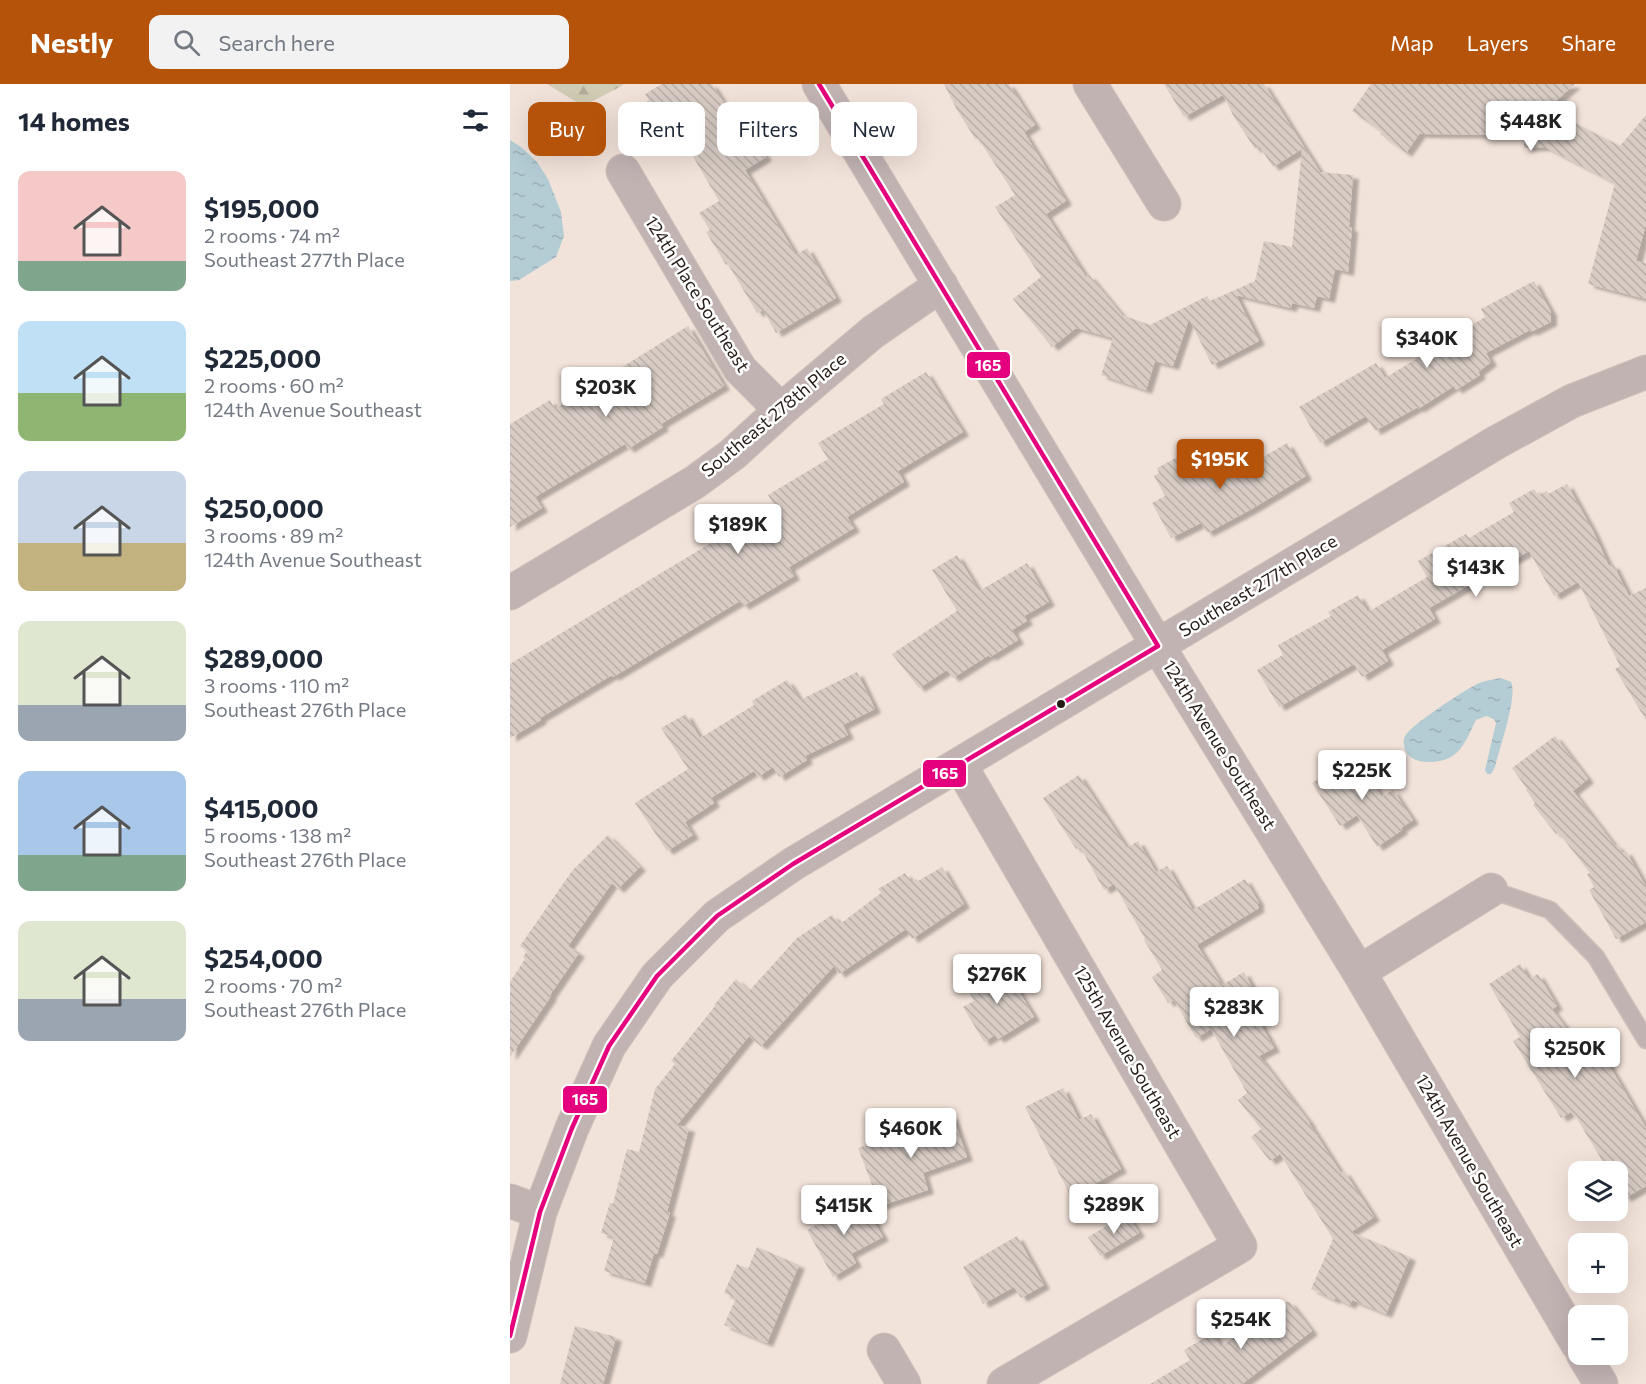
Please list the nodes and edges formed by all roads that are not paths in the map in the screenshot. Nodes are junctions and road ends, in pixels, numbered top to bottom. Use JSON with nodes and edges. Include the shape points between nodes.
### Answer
{"nodes":[{"id":1,"x":819,"y":84,"type":"edge"},
{"id":2,"x":1090,"y":84,"type":"edge"},
{"id":3,"x":623,"y":171,"type":"dead end"},
{"id":4,"x":1164,"y":204,"type":"dead end"},
{"id":5,"x":940,"y":285,"type":"junction"},
{"id":6,"x":1646,"y":372,"type":"edge"},
{"id":7,"x":781,"y":410,"type":"junction"},
{"id":8,"x":510,"y":593,"type":"edge"},
{"id":9,"x":1158,"y":646,"type":"junction"},
{"id":10,"x":960,"y":765,"type":"junction"},
{"id":11,"x":1491,"y":890,"type":"joint"},
{"id":12,"x":1359,"y":972,"type":"junction"},
{"id":13,"x":1646,"y":1040,"type":"edge"},
{"id":14,"x":510,"y":1201,"type":"edge"},
{"id":15,"x":540,"y":1212,"type":"junction"},
{"id":16,"x":1568,"y":1328,"type":"edge"},
{"id":17,"x":510,"y":1336,"type":"edge"},
{"id":18,"x":884,"y":1350,"type":"dead end"},
{"id":19,"x":1590,"y":1365,"type":"edge"},
{"id":20,"x":904,"y":1384,"type":"edge"},
{"id":21,"x":1004,"y":1384,"type":"edge"},
{"id":22,"x":1601,"y":1384,"type":"edge"}],
"edges":[{"from":1,"to":5,"type":"street","name":"124th Avenue Southeast"},
{"from":2,"to":4,"type":"street"},
{"from":3,"to":7,"type":"street","name":"124th Place Southeast","via":[[740,369]]},
{"from":5,"to":7,"type":"street","name":"Southeast 278th Place","via":[[873,332]]},
{"from":5,"to":9,"type":"street","name":"124th Avenue Southeast"},
{"from":6,"to":9,"type":"street","name":"Southeast 277th Place","via":[[1572,401],[1497,442]]},
{"from":7,"to":8,"type":"street","name":"Southeast 278th Place","via":[[695,482]]},
{"from":9,"to":10,"type":"street","name":"Southeast 277th Place"},
{"from":9,"to":12,"type":"street","name":"124th Avenue Southeast"},
{"from":10,"to":15,"type":"street","name":"Southeast 277th Place","via":[[793,864],[717,916],[657,976],[609,1046]]},
{"from":10,"to":21,"type":"street","name":"125th Avenue Southeast","via":[[1240,1246]]},
{"from":11,"to":12,"type":"street"},
{"from":11,"to":13,"type":"lane","via":[[1550,910],[1596,957]]},
{"from":12,"to":16,"type":"street","name":"124th Avenue Southeast"},
{"from":14,"to":15,"type":"street"},
{"from":15,"to":17,"type":"street","name":"Southeast 277th Place"},
{"from":18,"to":20,"type":"street"},
{"from":19,"to":22,"type":"street"}]}
